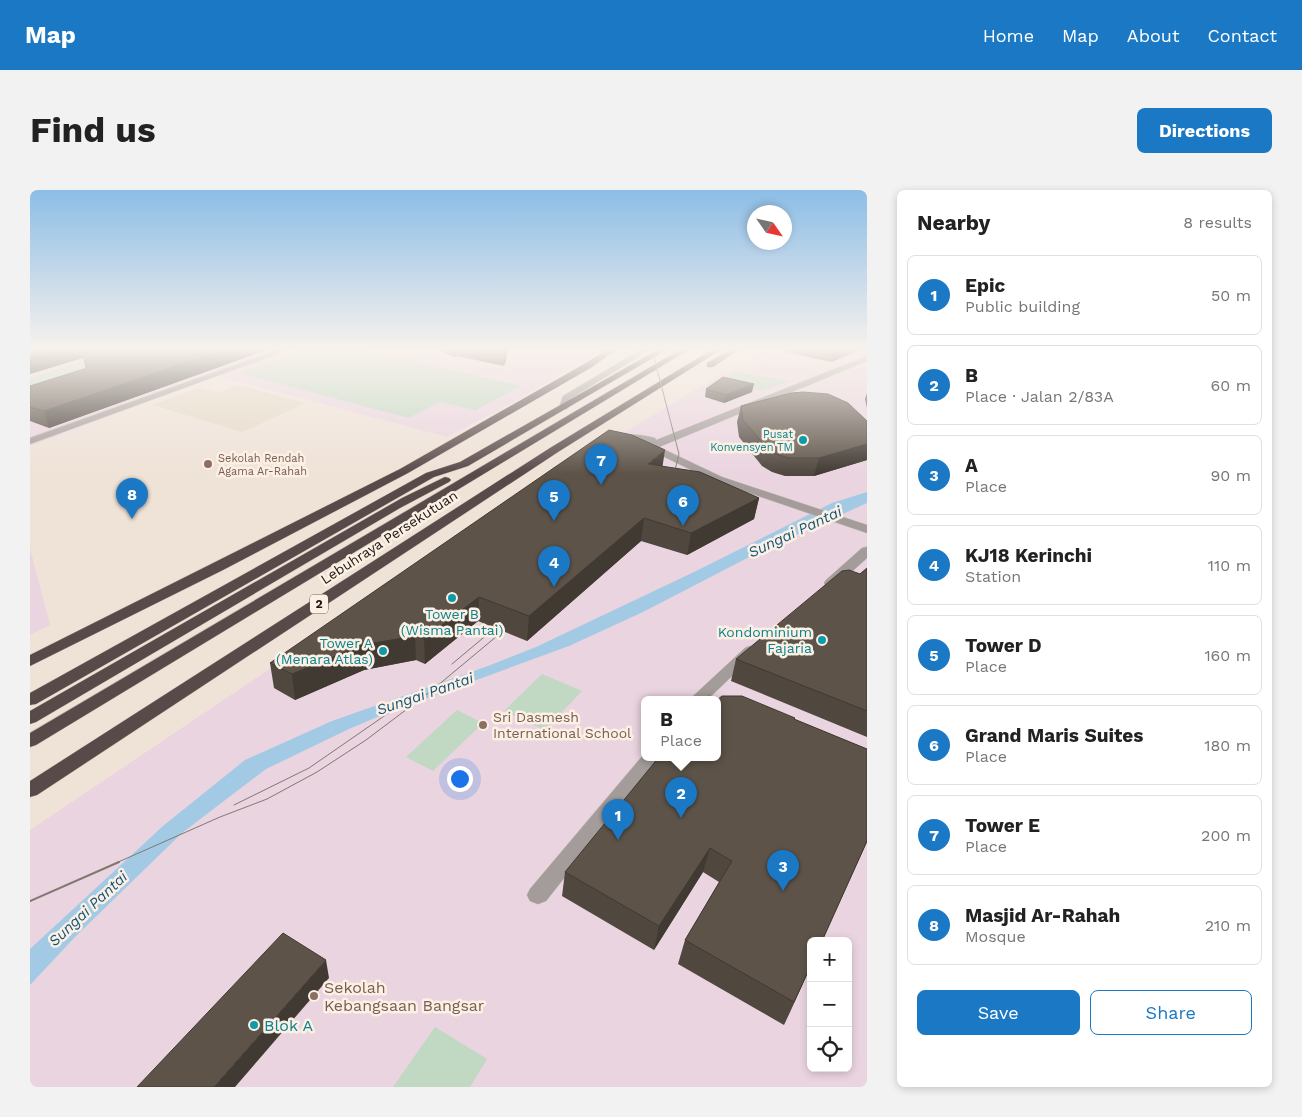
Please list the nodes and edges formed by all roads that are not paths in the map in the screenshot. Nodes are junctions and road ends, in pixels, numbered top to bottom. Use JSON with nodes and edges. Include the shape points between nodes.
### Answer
{"nodes":[{"id":1,"x":171,"y":391,"type":"edge"},
{"id":2,"x":544,"y":391,"type":"edge"},
{"id":3,"x":578,"y":391,"type":"edge"},
{"id":4,"x":591,"y":391,"type":"edge"},
{"id":5,"x":615,"y":391,"type":"edge"},
{"id":6,"x":650,"y":391,"type":"edge"},
{"id":7,"x":661,"y":391,"type":"edge"},
{"id":8,"x":787,"y":391,"type":"edge"},
{"id":9,"x":148,"y":399,"type":"junction"},
{"id":10,"x":564,"y":406,"type":"junction"},
{"id":11,"x":608,"y":417,"type":"junction"},
{"id":12,"x":30,"y":441,"type":"edge"},
{"id":13,"x":528,"y":442,"type":"junction"},
{"id":14,"x":30,"y":450,"type":"edge"},
{"id":15,"x":464,"y":464,"type":"junction"},
{"id":16,"x":367,"y":522,"type":"junction"},
{"id":17,"x":864,"y":528,"type":"edge"},
{"id":18,"x":867,"y":551,"type":"edge"},
{"id":19,"x":816,"y":596,"type":"edge"},
{"id":20,"x":763,"y":640,"type":"edge"},
{"id":21,"x":30,"y":662,"type":"edge"},
{"id":22,"x":707,"y":696,"type":"edge"},
{"id":23,"x":30,"y":700,"type":"edge"},
{"id":24,"x":30,"y":718,"type":"edge"},
{"id":25,"x":30,"y":741,"type":"edge"},
{"id":26,"x":648,"y":761,"type":"edge"},
{"id":27,"x":30,"y":790,"type":"edge"},
{"id":28,"x":538,"y":895,"type":"dead end"}],
"edges":[{"from":1,"to":9,"type":"street"},
{"from":2,"to":21,"type":"highway","via":[[416,464]]},
{"from":3,"to":10,"type":"street","via":[[566,398]]},
{"from":4,"to":10,"type":"highway"},
{"from":5,"to":13,"type":"highway","name":"Lebuhraya Persekutuan","number":"2"},
{"from":6,"to":11,"type":"highway","name":"Lebuhraya Persekutuan","number":"2"},
{"from":7,"to":11,"type":"highway"},
{"from":8,"to":17,"type":"street","via":[[654,446],[718,478]]},
{"from":9,"to":12,"type":"street"},
{"from":9,"to":14,"type":"street","via":[[46,446]]},
{"from":10,"to":15,"type":"highway"},
{"from":11,"to":27,"type":"highway","name":"Lebuhraya Persekutuan","number":"2"},
{"from":13,"to":16,"type":"highway","via":[[489,457]]},
{"from":13,"to":25,"type":"highway","name":"Lebuhraya Persekutuan","number":"2"},
{"from":15,"to":16,"type":"highway","via":[[439,482]]},
{"from":15,"to":23,"type":"highway","via":[[430,476],[361,513]]},
{"from":16,"to":24,"type":"highway"},
{"from":18,"to":19,"type":"street"},
{"from":20,"to":22,"type":"street"},
{"from":26,"to":28,"type":"street"}]}
